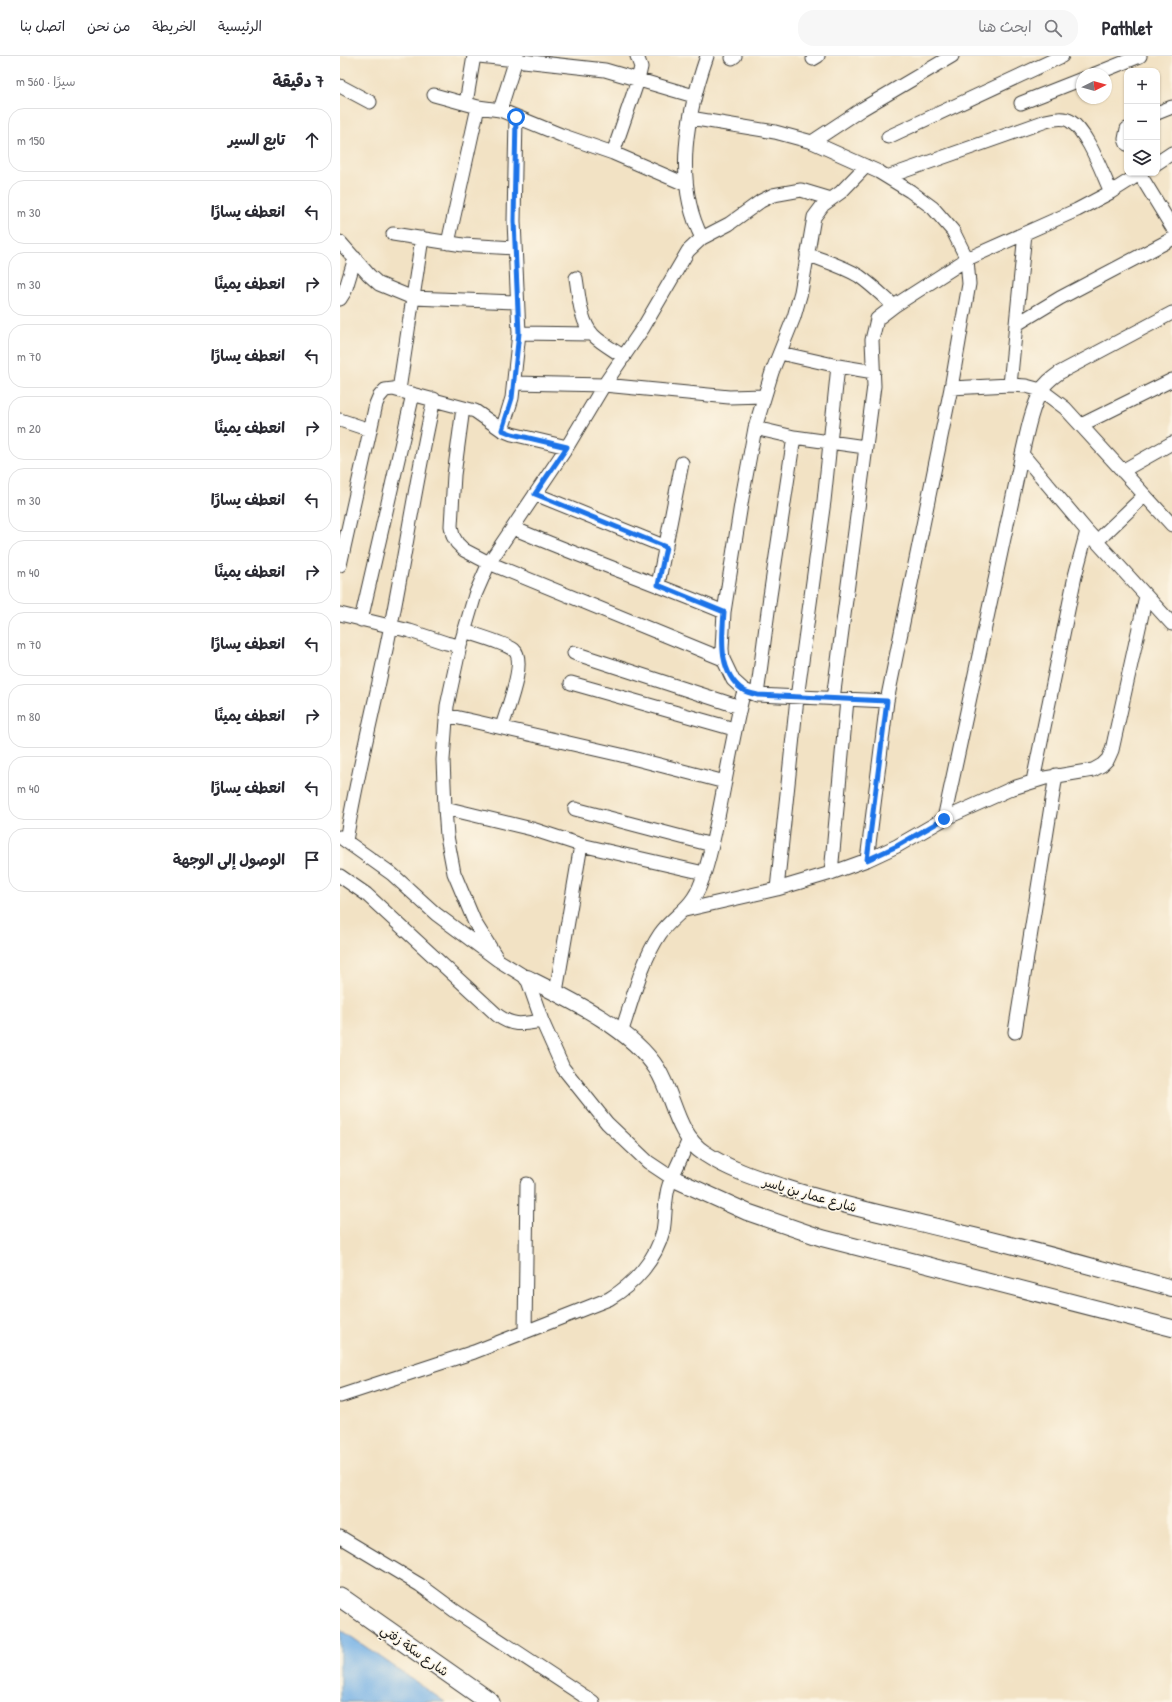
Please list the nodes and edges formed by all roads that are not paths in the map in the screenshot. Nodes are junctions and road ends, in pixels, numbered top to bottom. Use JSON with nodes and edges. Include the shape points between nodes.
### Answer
{"nodes":[{"id":1,"x":474,"y":56,"type":"edge"},
{"id":2,"x":479,"y":56,"type":"edge"},
{"id":3,"x":637,"y":56,"type":"edge"},
{"id":4,"x":708,"y":56,"type":"edge"},
{"id":5,"x":952,"y":56,"type":"edge"},
{"id":6,"x":1062,"y":56,"type":"edge"},
{"id":7,"x":1140,"y":56,"type":"edge"},
{"id":8,"x":516,"y":58,"type":"edge"},
{"id":9,"x":1110,"y":68,"type":"edge"},
{"id":10,"x":638,"y":80,"type":"junction"},
{"id":11,"x":1076,"y":81,"type":"edge"},
{"id":12,"x":340,"y":86,"type":"edge"},
{"id":13,"x":434,"y":95,"type":"dead end"},
{"id":14,"x":694,"y":96,"type":"junction"},
{"id":15,"x":370,"y":102,"type":"dead end"},
{"id":16,"x":1021,"y":103,"type":"dead end"},
{"id":17,"x":472,"y":105,"type":"junction"},
{"id":18,"x":1172,"y":107,"type":"edge"},
{"id":19,"x":500,"y":110,"type":"junction"},
{"id":20,"x":1160,"y":112,"type":"edge"},
{"id":21,"x":516,"y":117,"type":"junction"},
{"id":22,"x":690,"y":118,"type":"junction"},
{"id":23,"x":888,"y":137,"type":"dead end"},
{"id":24,"x":812,"y":142,"type":"junction"},
{"id":25,"x":613,"y":153,"type":"junction"},
{"id":26,"x":1172,"y":153,"type":"edge"},
{"id":27,"x":1160,"y":161,"type":"edge"},
{"id":28,"x":866,"y":166,"type":"junction"},
{"id":29,"x":1135,"y":176,"type":"edge"},
{"id":30,"x":1142,"y":176,"type":"edge"},
{"id":31,"x":887,"y":177,"type":"junction"},
{"id":32,"x":685,"y":184,"type":"junction"},
{"id":33,"x":1111,"y":192,"type":"junction"},
{"id":34,"x":831,"y":199,"type":"junction"},
{"id":35,"x":1172,"y":227,"type":"edge"},
{"id":36,"x":1025,"y":233,"type":"junction"},
{"id":37,"x":393,"y":234,"type":"dead end"},
{"id":38,"x":422,"y":238,"type":"junction"},
{"id":39,"x":702,"y":238,"type":"junction"},
{"id":40,"x":1172,"y":239,"type":"edge"},
{"id":41,"x":340,"y":242,"type":"edge"},
{"id":42,"x":448,"y":242,"type":"junction"},
{"id":43,"x":515,"y":248,"type":"junction"},
{"id":44,"x":807,"y":254,"type":"junction"},
{"id":45,"x":355,"y":258,"type":"junction"},
{"id":46,"x":968,"y":259,"type":"junction"},
{"id":47,"x":576,"y":278,"type":"dead end"},
{"id":48,"x":413,"y":298,"type":"junction"},
{"id":49,"x":340,"y":299,"type":"edge"},
{"id":50,"x":517,"y":302,"type":"junction"},
{"id":51,"x":894,"y":306,"type":"junction"},
{"id":52,"x":1172,"y":313,"type":"edge"},
{"id":53,"x":1017,"y":324,"type":"junction"},
{"id":54,"x":519,"y":333,"type":"junction"},
{"id":55,"x":592,"y":334,"type":"junction"},
{"id":56,"x":780,"y":353,"type":"junction"},
{"id":57,"x":624,"y":357,"type":"junction"},
{"id":58,"x":838,"y":366,"type":"junction"},
{"id":59,"x":874,"y":372,"type":"junction"},
{"id":60,"x":1172,"y":380,"type":"edge"},
{"id":61,"x":514,"y":383,"type":"junction"},
{"id":62,"x":604,"y":385,"type":"junction"},
{"id":63,"x":1010,"y":385,"type":"junction"},
{"id":64,"x":951,"y":388,"type":"junction"},
{"id":65,"x":399,"y":390,"type":"junction"},
{"id":66,"x":1041,"y":390,"type":"junction"},
{"id":67,"x":413,"y":394,"type":"junction"},
{"id":68,"x":764,"y":396,"type":"junction"},
{"id":69,"x":434,"y":399,"type":"junction"},
{"id":70,"x":463,"y":408,"type":"junction"},
{"id":71,"x":340,"y":420,"type":"edge"},
{"id":72,"x":1081,"y":425,"type":"junction"},
{"id":73,"x":755,"y":428,"type":"junction"},
{"id":74,"x":370,"y":430,"type":"junction"},
{"id":75,"x":502,"y":430,"type":"junction"},
{"id":76,"x":794,"y":437,"type":"junction"},
{"id":77,"x":831,"y":443,"type":"junction"},
{"id":78,"x":1172,"y":443,"type":"edge"},
{"id":79,"x":567,"y":447,"type":"junction"},
{"id":80,"x":865,"y":447,"type":"junction"},
{"id":81,"x":1022,"y":454,"type":"junction"},
{"id":82,"x":682,"y":463,"type":"dead end"},
{"id":83,"x":1122,"y":471,"type":"junction"},
{"id":84,"x":535,"y":494,"type":"junction"},
{"id":85,"x":1144,"y":496,"type":"junction"},
{"id":86,"x":1172,"y":526,"type":"edge"},
{"id":87,"x":513,"y":528,"type":"junction"},
{"id":88,"x":1087,"y":531,"type":"junction"},
{"id":89,"x":1096,"y":541,"type":"junction"},
{"id":90,"x":666,"y":547,"type":"junction"},
{"id":91,"x":489,"y":563,"type":"junction"},
{"id":92,"x":340,"y":565,"type":"edge"},
{"id":93,"x":658,"y":585,"type":"junction"},
{"id":94,"x":1146,"y":596,"type":"junction"},
{"id":95,"x":724,"y":612,"type":"junction"},
{"id":96,"x":340,"y":614,"type":"edge"},
{"id":97,"x":361,"y":620,"type":"junction"},
{"id":98,"x":1172,"y":624,"type":"edge"},
{"id":99,"x":391,"y":626,"type":"junction"},
{"id":100,"x":464,"y":631,"type":"junction"},
{"id":101,"x":460,"y":646,"type":"junction"},
{"id":102,"x":574,"y":653,"type":"dead end"},
{"id":103,"x":724,"y":659,"type":"junction"},
{"id":104,"x":571,"y":682,"type":"dead end"},
{"id":105,"x":744,"y":690,"type":"junction"},
{"id":106,"x":758,"y":695,"type":"junction"},
{"id":107,"x":797,"y":698,"type":"junction"},
{"id":108,"x":833,"y":699,"type":"junction"},
{"id":109,"x":847,"y":700,"type":"junction"},
{"id":110,"x":887,"y":701,"type":"junction"},
{"id":111,"x":740,"y":707,"type":"junction"},
{"id":112,"x":446,"y":715,"type":"junction"},
{"id":113,"x":502,"y":727,"type":"junction"},
{"id":114,"x":734,"y":729,"type":"junction"},
{"id":115,"x":1056,"y":776,"type":"junction"},
{"id":116,"x":1034,"y":781,"type":"junction"},
{"id":117,"x":725,"y":782,"type":"junction"},
{"id":118,"x":445,"y":808,"type":"junction"},
{"id":119,"x":575,"y":809,"type":"dead end"},
{"id":120,"x":944,"y":819,"type":"junction"},
{"id":121,"x":343,"y":839,"type":"edge"},
{"id":122,"x":582,"y":845,"type":"junction"},
{"id":123,"x":712,"y":845,"type":"junction"},
{"id":124,"x":867,"y":860,"type":"junction"},
{"id":125,"x":704,"y":873,"type":"junction"},
{"id":126,"x":831,"y":873,"type":"junction"},
{"id":127,"x":340,"y":876,"type":"edge"},
{"id":128,"x":778,"y":889,"type":"junction"},
{"id":129,"x":685,"y":910,"type":"junction"},
{"id":130,"x":498,"y":960,"type":"junction"},
{"id":131,"x":527,"y":978,"type":"junction"},
{"id":132,"x":556,"y":992,"type":"junction"},
{"id":133,"x":542,"y":1021,"type":"junction"},
{"id":134,"x":1015,"y":1032,"type":"dead end"},
{"id":135,"x":621,"y":1033,"type":"junction"},
{"id":136,"x":686,"y":1147,"type":"junction"},
{"id":137,"x":674,"y":1175,"type":"junction"},
{"id":138,"x":527,"y":1184,"type":"dead end"},
{"id":139,"x":1172,"y":1288,"type":"edge"},
{"id":140,"x":1172,"y":1328,"type":"edge"},
{"id":141,"x":525,"y":1332,"type":"junction"},
{"id":142,"x":340,"y":1396,"type":"edge"},
{"id":143,"x":340,"y":1537,"type":"edge"},
{"id":144,"x":340,"y":1597,"type":"edge"},
{"id":145,"x":490,"y":1702,"type":"edge"},
{"id":146,"x":593,"y":1702,"type":"edge"}],
"edges":[{"from":1,"to":17,"type":"street"},
{"from":2,"to":8,"type":"street"},
{"from":3,"to":10,"type":"street","via":[[641,67]]},
{"from":4,"to":14,"type":"street"},
{"from":5,"to":24,"type":"street"},
{"from":6,"to":23,"type":"street"},
{"from":7,"to":9,"type":"street"},
{"from":8,"to":10,"type":"street","via":[[589,67]]},
{"from":8,"to":19,"type":"street"},
{"from":10,"to":14,"type":"street"},
{"from":10,"to":25,"type":"street"},
{"from":11,"to":16,"type":"street"},
{"from":12,"to":15,"type":"street"},
{"from":13,"to":17,"type":"street"},
{"from":14,"to":22,"type":"street"},
{"from":17,"to":19,"type":"street"},
{"from":17,"to":42,"type":"street"},
{"from":18,"to":20,"type":"street"},
{"from":19,"to":21,"type":"street"},
{"from":21,"to":25,"type":"street"},
{"from":21,"to":43,"type":"street"},
{"from":22,"to":24,"type":"street","via":[[775,132]]},
{"from":22,"to":32,"type":"street"},
{"from":24,"to":28,"type":"street"},
{"from":25,"to":32,"type":"street"},
{"from":26,"to":27,"type":"street"},
{"from":28,"to":31,"type":"street"},
{"from":28,"to":34,"type":"street"},
{"from":29,"to":33,"type":"street"},
{"from":30,"to":35,"type":"street"},
{"from":31,"to":33,"type":"street","via":[[1046,121],[1060,119],[1069,120],[1085,136]]},
{"from":31,"to":46,"type":"street","via":[[933,208],[953,231]]},
{"from":32,"to":39,"type":"street","via":[[688,205]]},
{"from":33,"to":36,"type":"street","via":[[1078,210]]},
{"from":34,"to":39,"type":"street","via":[[801,190],[773,195],[729,224]]},
{"from":34,"to":44,"type":"street","via":[[818,209],[814,217]]},
{"from":36,"to":46,"type":"street"},
{"from":36,"to":53,"type":"street"},
{"from":37,"to":38,"type":"street"},
{"from":38,"to":42,"type":"street"},
{"from":38,"to":48,"type":"street"},
{"from":39,"to":57,"type":"street","via":[[688,251]]},
{"from":40,"to":53,"type":"street","via":[[1060,298]]},
{"from":41,"to":45,"type":"street"},
{"from":42,"to":43,"type":"street"},
{"from":43,"to":50,"type":"street"},
{"from":44,"to":51,"type":"street","via":[[858,275]]},
{"from":44,"to":56,"type":"street","via":[[801,292]]},
{"from":45,"to":48,"type":"street","via":[[379,284]]},
{"from":45,"to":49,"type":"street","via":[[346,291]]},
{"from":46,"to":51,"type":"street"},
{"from":46,"to":64,"type":"street","via":[[969,284]]},
{"from":47,"to":55,"type":"street","via":[[582,313]]},
{"from":48,"to":50,"type":"street"},
{"from":48,"to":65,"type":"street"},
{"from":50,"to":54,"type":"street"},
{"from":51,"to":59,"type":"street","via":[[877,319],[872,340]]},
{"from":52,"to":66,"type":"street","via":[[1059,373]]},
{"from":53,"to":63,"type":"street"},
{"from":54,"to":55,"type":"street"},
{"from":54,"to":61,"type":"street"},
{"from":55,"to":57,"type":"street"},
{"from":56,"to":58,"type":"street"},
{"from":56,"to":68,"type":"street"},
{"from":57,"to":62,"type":"street"},
{"from":58,"to":59,"type":"street"},
{"from":58,"to":77,"type":"street"},
{"from":59,"to":80,"type":"street"},
{"from":60,"to":72,"type":"street"},
{"from":61,"to":62,"type":"street"},
{"from":61,"to":75,"type":"street"},
{"from":62,"to":68,"type":"street","via":[[729,397]]},
{"from":62,"to":79,"type":"street"},
{"from":63,"to":64,"type":"street"},
{"from":63,"to":66,"type":"street"},
{"from":64,"to":110,"type":"street"},
{"from":65,"to":67,"type":"street"},
{"from":65,"to":74,"type":"street","via":[[388,389],[382,393],[376,404]]},
{"from":66,"to":72,"type":"street","via":[[1065,408]]},
{"from":66,"to":81,"type":"street"},
{"from":67,"to":69,"type":"street"},
{"from":67,"to":97,"type":"street"},
{"from":68,"to":73,"type":"street"},
{"from":69,"to":70,"type":"street"},
{"from":69,"to":99,"type":"street","via":[[418,472]]},
{"from":70,"to":75,"type":"street","via":[[475,411]]},
{"from":70,"to":91,"type":"street","via":[[454,475],[451,526],[453,536],[464,550]]},
{"from":71,"to":74,"type":"street"},
{"from":72,"to":83,"type":"street"},
{"from":73,"to":76,"type":"street"},
{"from":73,"to":95,"type":"street"},
{"from":74,"to":92,"type":"street"},
{"from":75,"to":79,"type":"street"},
{"from":76,"to":77,"type":"street"},
{"from":76,"to":106,"type":"street"},
{"from":77,"to":80,"type":"street"},
{"from":77,"to":107,"type":"street"},
{"from":78,"to":83,"type":"street"},
{"from":79,"to":84,"type":"street"},
{"from":80,"to":108,"type":"street"},
{"from":81,"to":88,"type":"street"},
{"from":81,"to":120,"type":"street"},
{"from":82,"to":90,"type":"street"},
{"from":83,"to":85,"type":"street"},
{"from":84,"to":87,"type":"street"},
{"from":84,"to":90,"type":"street"},
{"from":85,"to":86,"type":"street"},
{"from":85,"to":89,"type":"street"},
{"from":87,"to":91,"type":"street"},
{"from":87,"to":93,"type":"street"},
{"from":88,"to":89,"type":"street"},
{"from":88,"to":116,"type":"street","via":[[1075,576]]},
{"from":89,"to":94,"type":"street"},
{"from":90,"to":93,"type":"street"},
{"from":91,"to":100,"type":"street"},
{"from":91,"to":103,"type":"street"},
{"from":93,"to":95,"type":"street"},
{"from":94,"to":98,"type":"street"},
{"from":94,"to":115,"type":"street","via":[[1112,750],[1102,765],[1093,770]]},
{"from":95,"to":103,"type":"street"},
{"from":96,"to":97,"type":"street"},
{"from":97,"to":99,"type":"street"},
{"from":99,"to":101,"type":"street"},
{"from":99,"to":121,"type":"street"},
{"from":100,"to":101,"type":"street"},
{"from":100,"to":113,"type":"street","via":[[506,646],[518,655],[518,673]]},
{"from":101,"to":112,"type":"street"},
{"from":102,"to":111,"type":"street"},
{"from":103,"to":105,"type":"street","via":[[733,680]]},
{"from":104,"to":114,"type":"street"},
{"from":105,"to":106,"type":"street"},
{"from":105,"to":111,"type":"street"},
{"from":106,"to":107,"type":"street"},
{"from":107,"to":108,"type":"street"},
{"from":107,"to":128,"type":"street"},
{"from":108,"to":109,"type":"street"},
{"from":109,"to":110,"type":"street"},
{"from":109,"to":126,"type":"street"},
{"from":110,"to":124,"type":"street"},
{"from":111,"to":114,"type":"street"},
{"from":112,"to":113,"type":"street"},
{"from":112,"to":118,"type":"street","via":[[443,760]]},
{"from":113,"to":117,"type":"street"},
{"from":114,"to":117,"type":"street"},
{"from":115,"to":116,"type":"street"},
{"from":115,"to":134,"type":"street"},
{"from":116,"to":120,"type":"street"},
{"from":117,"to":123,"type":"street"},
{"from":118,"to":122,"type":"street","via":[[532,829]]},
{"from":118,"to":130,"type":"street","via":[[454,873],[475,923]]},
{"from":119,"to":123,"type":"street"},
{"from":120,"to":124,"type":"street"},
{"from":121,"to":130,"type":"street","via":[[392,874],[436,914]]},
{"from":122,"to":125,"type":"street"},
{"from":122,"to":132,"type":"street"},
{"from":123,"to":125,"type":"street"},
{"from":124,"to":126,"type":"street"},
{"from":125,"to":129,"type":"street","via":[[695,896]]},
{"from":126,"to":128,"type":"street"},
{"from":127,"to":133,"type":"street","via":[[366,894],[506,1022],[516,1024]]},
{"from":128,"to":129,"type":"street"},
{"from":129,"to":135,"type":"street","via":[[660,933],[653,945]]},
{"from":130,"to":131,"type":"street"},
{"from":131,"to":132,"type":"street","name":"شارع عمار بن ياسر"},
{"from":131,"to":133,"type":"street"},
{"from":132,"to":135,"type":"street","name":"شارع عمار بن ياسر"},
{"from":133,"to":137,"type":"street","via":[[563,1068],[607,1123],[648,1162]]},
{"from":135,"to":136,"type":"street","name":"شارع عمار بن ياسر","via":[[658,1069],[681,1125]]},
{"from":136,"to":137,"type":"street"},
{"from":136,"to":139,"type":"street","name":"شارع عمار بن ياسر","via":[[756,1178],[820,1199],[965,1233]]},
{"from":137,"to":140,"type":"street","via":[[747,1212],[822,1238]]},
{"from":137,"to":141,"type":"street","via":[[667,1194],[659,1242],[636,1278],[609,1299]]},
{"from":138,"to":141,"type":"street"},
{"from":141,"to":142,"type":"street","via":[[474,1352]]},
{"from":143,"to":146,"type":"street","via":[[420,1585],[462,1616]]},
{"from":144,"to":145,"type":"main road","name":"شارع سكة زفتي"}]}
